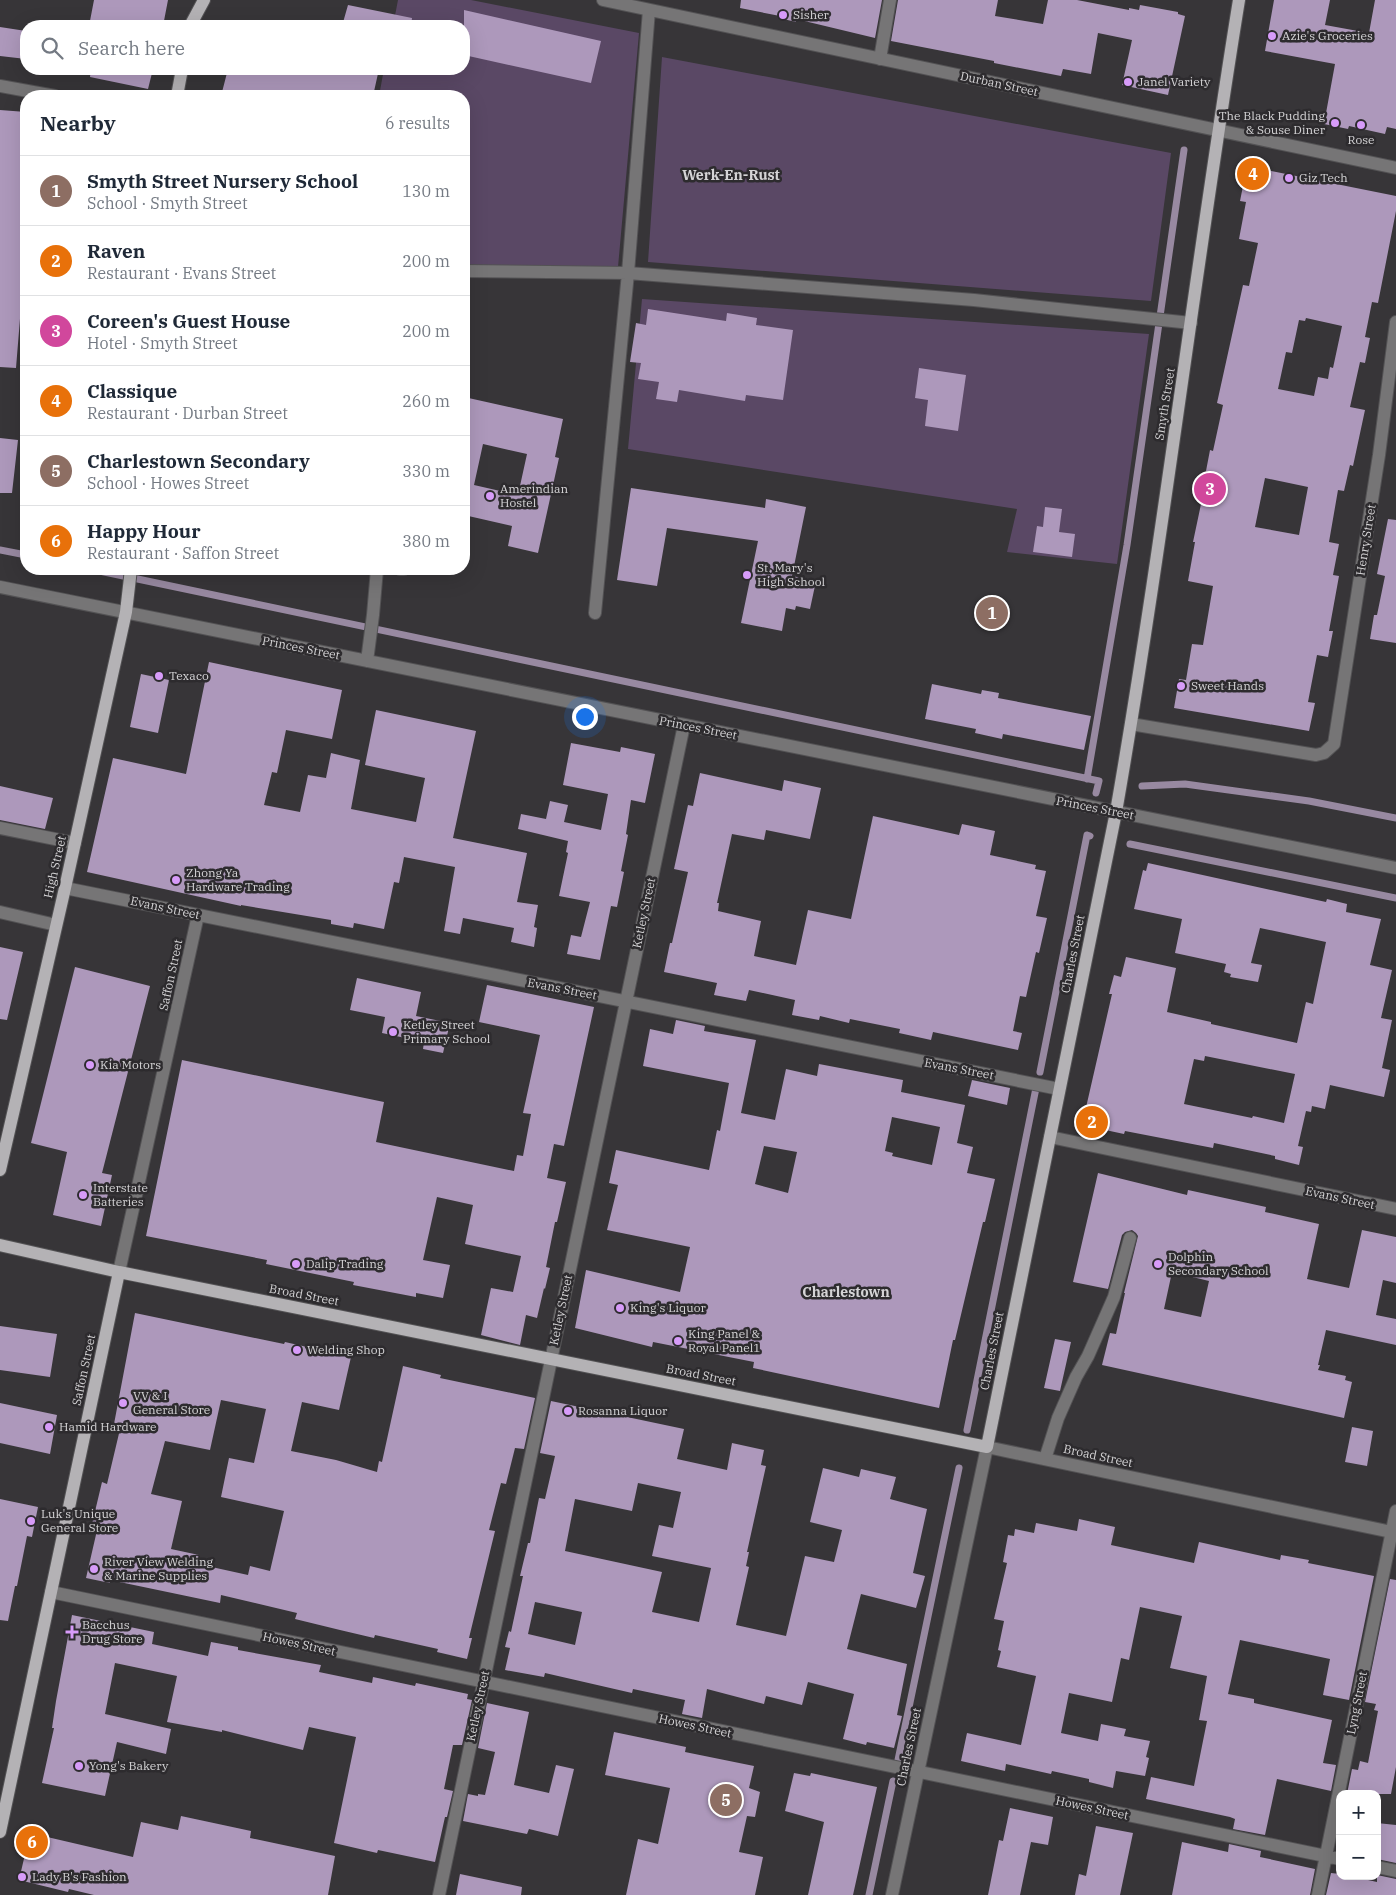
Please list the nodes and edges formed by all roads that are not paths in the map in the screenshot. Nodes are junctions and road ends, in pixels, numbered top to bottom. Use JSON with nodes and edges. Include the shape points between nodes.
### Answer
{"nodes":[{"id":1,"x":204,"y":0,"type":"edge"},
{"id":2,"x":603,"y":0,"type":"edge"},
{"id":3,"x":890,"y":0,"type":"edge"},
{"id":4,"x":1239,"y":0,"type":"edge"},
{"id":5,"x":649,"y":10,"type":"junction"},
{"id":6,"x":193,"y":20,"type":"edge"},
{"id":7,"x":880,"y":59,"type":"junction"},
{"id":8,"x":181,"y":75,"type":"edge"},
{"id":9,"x":0,"y":86,"type":"edge"},
{"id":10,"x":22,"y":90,"type":"edge"},
{"id":11,"x":178,"y":90,"type":"edge"},
{"id":12,"x":1217,"y":131,"type":"junction"},
{"id":13,"x":1396,"y":168,"type":"edge"},
{"id":14,"x":470,"y":271,"type":"edge"},
{"id":15,"x":628,"y":273,"type":"junction"},
{"id":16,"x":1396,"y":322,"type":"edge"},
{"id":17,"x":1192,"y":323,"type":"junction"},
{"id":18,"x":130,"y":575,"type":"edge"},
{"id":19,"x":377,"y":575,"type":"edge"},
{"id":20,"x":0,"y":587,"type":"edge"},
{"id":21,"x":126,"y":612,"type":"junction"},
{"id":22,"x":594,"y":613,"type":"dead end"},
{"id":23,"x":367,"y":661,"type":"junction"},
{"id":24,"x":1131,"y":724,"type":"junction"},
{"id":25,"x":684,"y":725,"type":"junction"},
{"id":26,"x":1116,"y":812,"type":"junction"},
{"id":27,"x":0,"y":828,"type":"edge"},
{"id":28,"x":75,"y":843,"type":"junction"},
{"id":29,"x":1396,"y":868,"type":"edge"},
{"id":30,"x":65,"y":888,"type":"junction"},
{"id":31,"x":0,"y":912,"type":"edge"},
{"id":32,"x":198,"y":915,"type":"junction"},
{"id":33,"x":56,"y":925,"type":"junction"},
{"id":34,"x":626,"y":1002,"type":"junction"},
{"id":35,"x":1059,"y":1089,"type":"junction"},
{"id":36,"x":1050,"y":1137,"type":"junction"},
{"id":37,"x":0,"y":1170,"type":"edge"},
{"id":38,"x":1396,"y":1209,"type":"edge"},
{"id":39,"x":1130,"y":1238,"type":"dead end"},
{"id":40,"x":0,"y":1246,"type":"edge"},
{"id":41,"x":119,"y":1272,"type":"junction"},
{"id":42,"x":551,"y":1359,"type":"junction"},
{"id":43,"x":987,"y":1447,"type":"junction"},
{"id":44,"x":1045,"y":1459,"type":"junction"},
{"id":45,"x":1396,"y":1512,"type":"edge"},
{"id":46,"x":1394,"y":1533,"type":"edge"},
{"id":47,"x":51,"y":1592,"type":"junction"},
{"id":48,"x":483,"y":1682,"type":"junction"},
{"id":49,"x":918,"y":1772,"type":"junction"},
{"id":50,"x":0,"y":1832,"type":"edge"},
{"id":51,"x":1326,"y":1857,"type":"junction"},
{"id":52,"x":1336,"y":1859,"type":"edge"},
{"id":53,"x":1381,"y":1868,"type":"edge"},
{"id":54,"x":1396,"y":1871,"type":"edge"},
{"id":55,"x":438,"y":1895,"type":"edge"},
{"id":56,"x":892,"y":1895,"type":"edge"},
{"id":57,"x":1318,"y":1895,"type":"edge"}],
"edges":[{"from":1,"to":6,"type":"main road"},
{"from":2,"to":5,"type":"street","name":"Durban Street"},
{"from":3,"to":7,"type":"street"},
{"from":4,"to":12,"type":"main road","name":"Smyth Street"},
{"from":5,"to":7,"type":"street","name":"Durban Street"},
{"from":5,"to":15,"type":"street"},
{"from":7,"to":12,"type":"street","name":"Durban Street"},
{"from":8,"to":11,"type":"main road"},
{"from":9,"to":10,"type":"street"},
{"from":12,"to":13,"type":"street","name":"Durban Street"},
{"from":12,"to":17,"type":"main road","name":"Smyth Street"},
{"from":14,"to":15,"type":"street"},
{"from":15,"to":17,"type":"street","via":[[974,300]]},
{"from":15,"to":22,"type":"street"},
{"from":16,"to":24,"type":"street","name":"Henry Street","via":[[1379,455],[1334,744],[1316,755]]},
{"from":17,"to":24,"type":"main road","name":"Smyth Street"},
{"from":18,"to":21,"type":"main road","name":"High Street"},
{"from":19,"to":23,"type":"street"},
{"from":20,"to":21,"type":"street","name":"Princes Street"},
{"from":21,"to":23,"type":"street","name":"Princes Street"},
{"from":21,"to":28,"type":"main road","name":"High Street"},
{"from":23,"to":25,"type":"street","name":"Princes Street"},
{"from":24,"to":26,"type":"main road","name":"Smyth Street"},
{"from":25,"to":26,"type":"street","name":"Princes Street"},
{"from":25,"to":34,"type":"street","name":"Ketley Street"},
{"from":26,"to":29,"type":"street","name":"Princes Street"},
{"from":26,"to":35,"type":"main road","name":"Charles Street"},
{"from":27,"to":28,"type":"street"},
{"from":28,"to":30,"type":"main road","name":"High Street"},
{"from":30,"to":32,"type":"street","name":"Evans Street"},
{"from":30,"to":33,"type":"main road","name":"High Street"},
{"from":31,"to":33,"type":"street"},
{"from":32,"to":34,"type":"street","name":"Evans Street"},
{"from":32,"to":41,"type":"street","name":"Saffon Street"},
{"from":33,"to":37,"type":"main road","name":"High Street"},
{"from":34,"to":35,"type":"street","name":"Evans Street"},
{"from":34,"to":42,"type":"street","name":"Ketley Street"},
{"from":35,"to":36,"type":"main road","name":"Charles Street"},
{"from":36,"to":38,"type":"street","name":"Evans Street"},
{"from":36,"to":43,"type":"main road","name":"Charles Street"},
{"from":39,"to":44,"type":"street","via":[[1114,1297],[1058,1418]]},
{"from":40,"to":41,"type":"main road","name":"Broad Street"},
{"from":41,"to":42,"type":"main road","name":"Broad Street"},
{"from":41,"to":47,"type":"main road","name":"Saffon Street"},
{"from":42,"to":43,"type":"main road","name":"Broad Street"},
{"from":42,"to":48,"type":"street","name":"Ketley Street"},
{"from":43,"to":44,"type":"street","name":"Broad Street"},
{"from":43,"to":49,"type":"street","name":"Charles Street"},
{"from":44,"to":46,"type":"street","name":"Broad Street"},
{"from":45,"to":46,"type":"street","name":"Lyng Street"},
{"from":46,"to":51,"type":"street","name":"Lyng Street"},
{"from":47,"to":48,"type":"street","name":"Howes Street"},
{"from":47,"to":50,"type":"main road","name":"Saffon Street"},
{"from":48,"to":49,"type":"street","name":"Howes Street"},
{"from":48,"to":55,"type":"street","name":"Ketley Street"},
{"from":49,"to":51,"type":"street","name":"Howes Street"},
{"from":49,"to":56,"type":"street","name":"Charles Street"},
{"from":51,"to":52,"type":"street","name":"Howes Street"},
{"from":51,"to":57,"type":"street","name":"Lyng Street"},
{"from":53,"to":54,"type":"street"}]}
